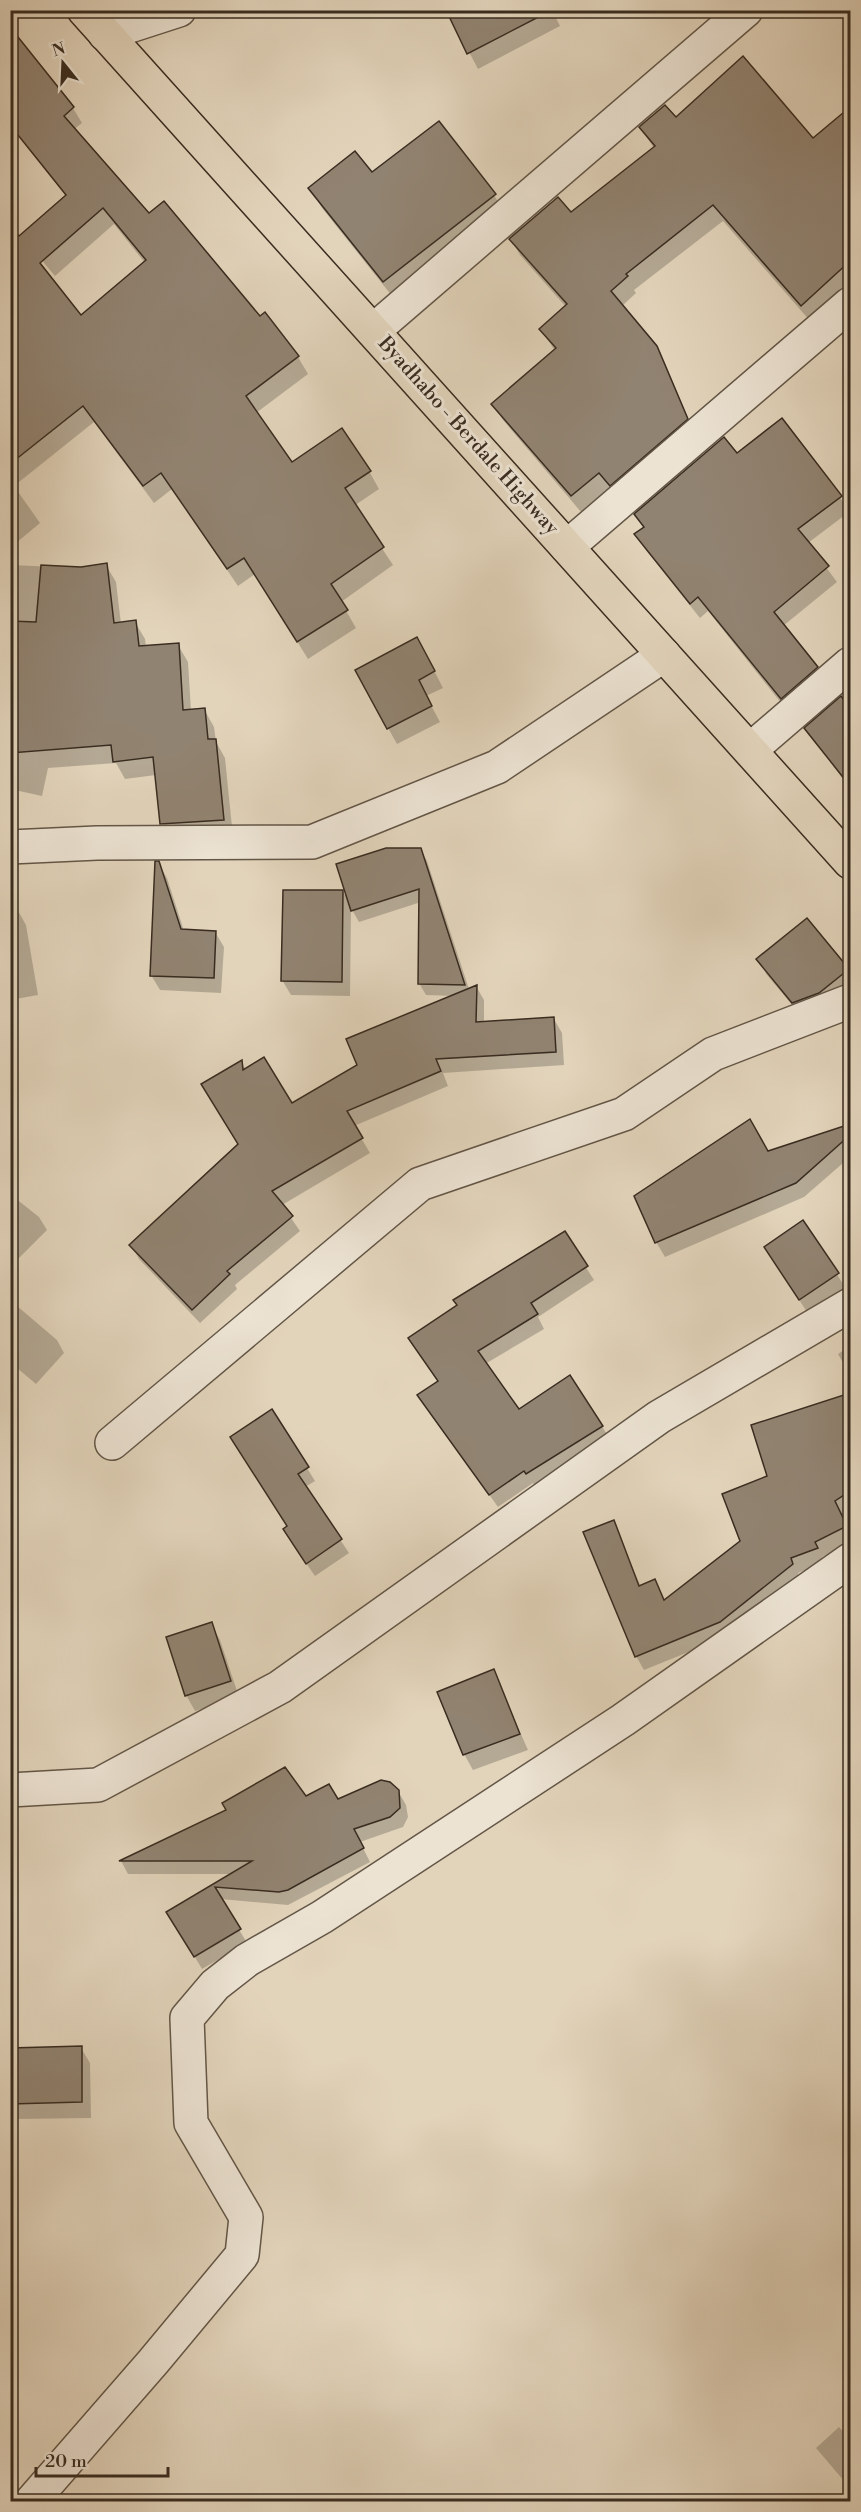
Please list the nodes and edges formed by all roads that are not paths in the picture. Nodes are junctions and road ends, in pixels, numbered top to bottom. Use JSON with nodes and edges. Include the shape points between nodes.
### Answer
{"nodes":[{"id":1,"x":179,"y":10,"type":"edge"},
{"id":2,"x":746,"y":10,"type":"edge"},
{"id":3,"x":95,"y":22,"type":"edge"},
{"id":4,"x":850,"y":304,"type":"edge"},
{"id":5,"x":373,"y":331,"type":"junction"},
{"id":6,"x":567,"y":547,"type":"junction"},
{"id":7,"x":664,"y":655,"type":"junction"},
{"id":8,"x":850,"y":664,"type":"edge"},
{"id":9,"x":750,"y":750,"type":"junction"},
{"id":10,"x":10,"y":847,"type":"edge"},
{"id":11,"x":850,"y":862,"type":"edge"},
{"id":12,"x":850,"y":1001,"type":"edge"},
{"id":13,"x":850,"y":1305,"type":"edge"},
{"id":14,"x":112,"y":1443,"type":"dead end"},
{"id":15,"x":850,"y":1560,"type":"edge"},
{"id":16,"x":10,"y":1790,"type":"edge"},
{"id":17,"x":32,"y":2502,"type":"edge"}],
"edges":[{"from":1,"to":3,"type":"street"},
{"from":2,"to":5,"type":"street"},
{"from":3,"to":5,"type":"main road","name":"Byadhabo - Berdale Highway"},
{"from":4,"to":6,"type":"street"},
{"from":5,"to":6,"type":"main road","name":"Byadhabo - Berdale Highway"},
{"from":6,"to":7,"type":"main road","name":"Byadhabo - Berdale Highway"},
{"from":7,"to":9,"type":"main road","name":"Byadhabo - Berdale Highway"},
{"from":7,"to":10,"type":"street","via":[[497,767],[312,842]]},
{"from":8,"to":9,"type":"street"},
{"from":9,"to":11,"type":"main road","name":"Byadhabo - Berdale Highway"},
{"from":12,"to":14,"type":"street","via":[[713,1054],[624,1114],[420,1184]]},
{"from":13,"to":16,"type":"street","via":[[659,1417],[280,1688],[98,1785]]},
{"from":15,"to":17,"type":"street","via":[[623,1720],[322,1917],[247,1960],[215,1985],[187,2018],[191,2123],[246,2217],[242,2255]]}]}
